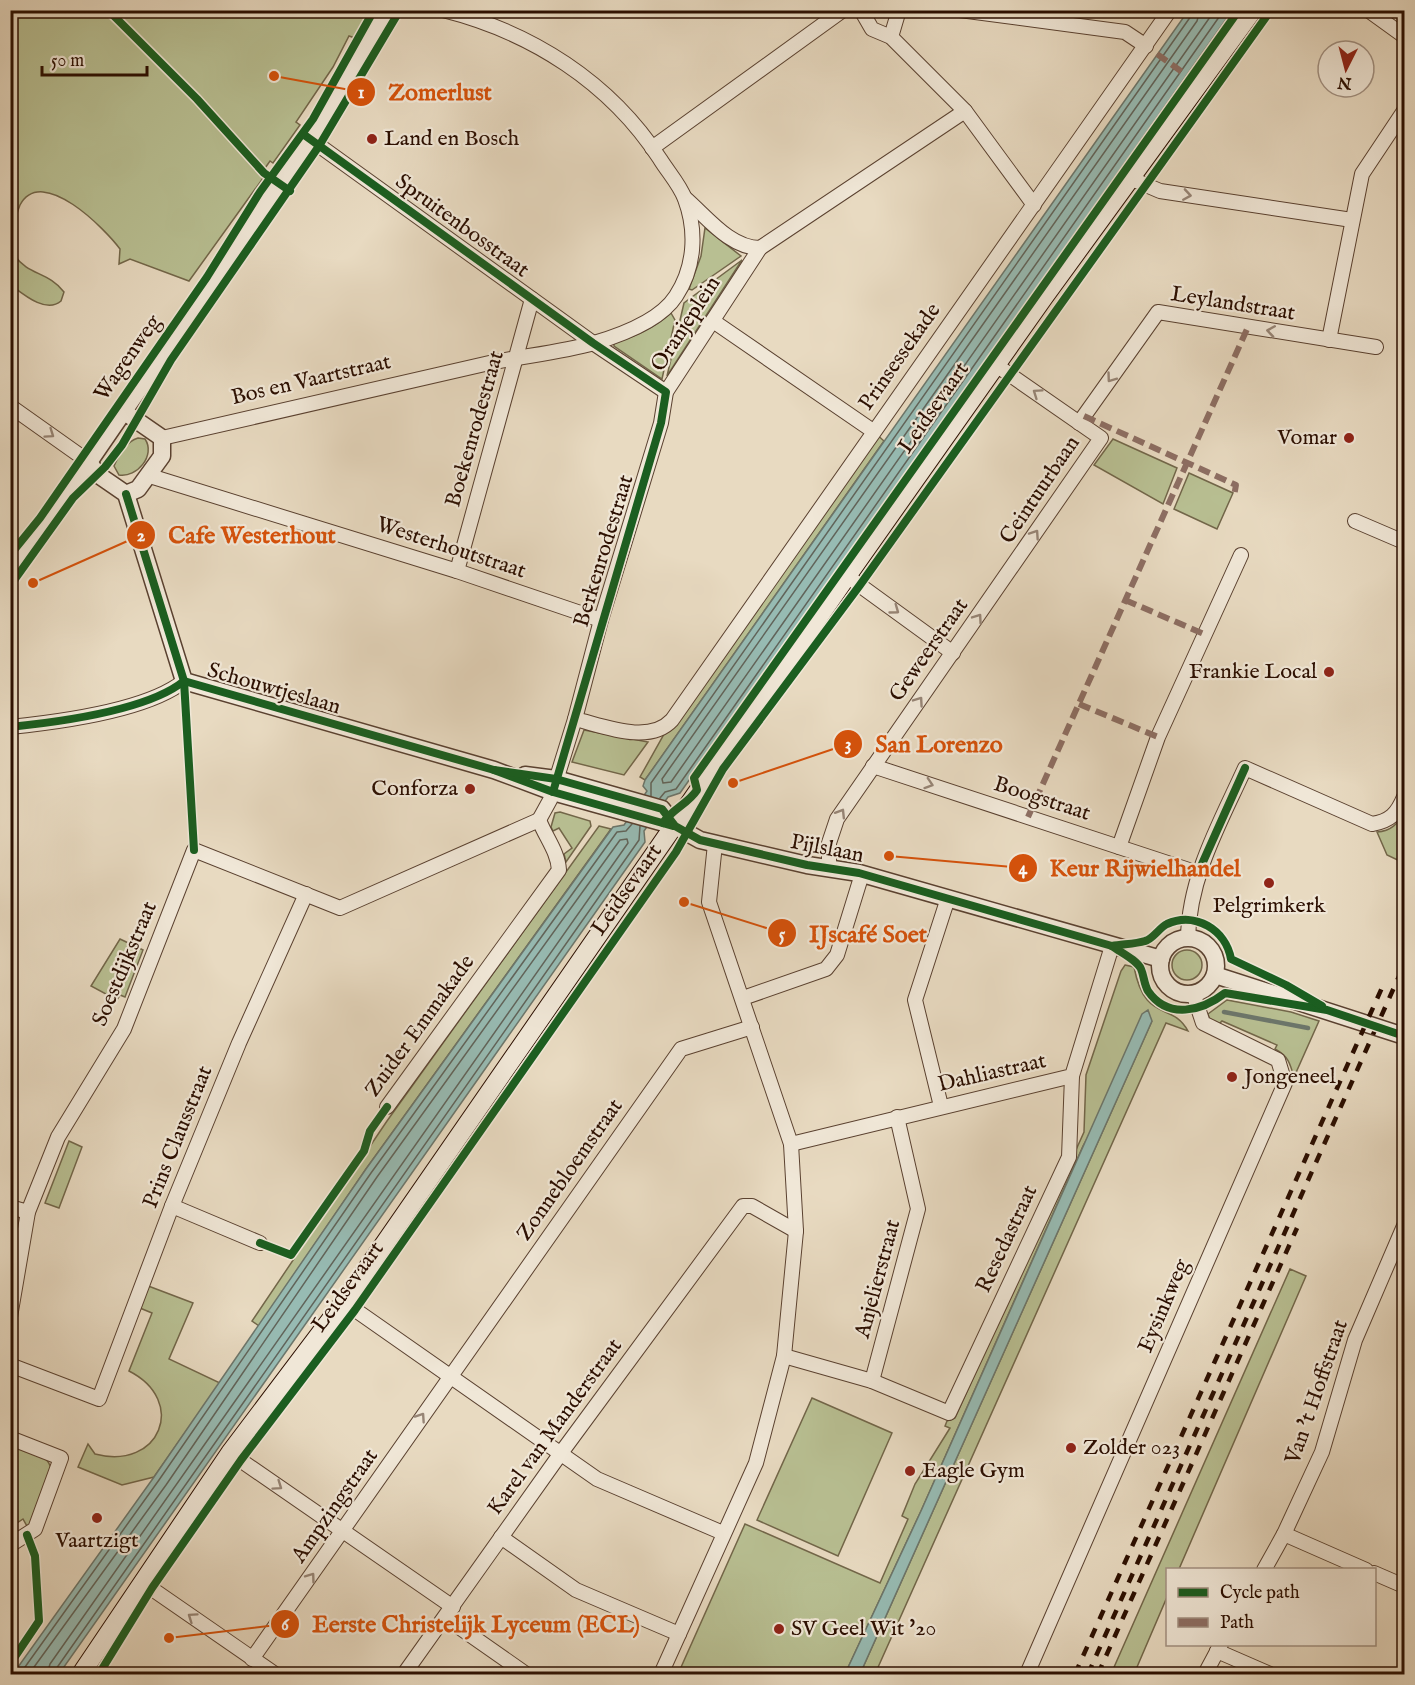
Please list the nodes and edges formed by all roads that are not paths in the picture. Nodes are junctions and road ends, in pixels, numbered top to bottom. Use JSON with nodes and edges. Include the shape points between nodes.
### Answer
{"nodes":[{"id":1,"x":385,"y":10,"type":"edge"},
{"id":2,"x":443,"y":10,"type":"edge"},
{"id":3,"x":843,"y":10,"type":"edge"},
{"id":4,"x":861,"y":10,"type":"edge"},
{"id":5,"x":899,"y":10,"type":"edge"},
{"id":6,"x":960,"y":10,"type":"edge"},
{"id":7,"x":1170,"y":10,"type":"edge"},
{"id":8,"x":1253,"y":10,"type":"edge"},
{"id":9,"x":1368,"y":10,"type":"edge"},
{"id":10,"x":1404,"y":36,"type":"edge"},
{"id":11,"x":891,"y":37,"type":"junction"},
{"id":12,"x":1146,"y":46,"type":"junction"},
{"id":13,"x":965,"y":111,"type":"junction"},
{"id":14,"x":1404,"y":111,"type":"edge"},
{"id":15,"x":310,"y":139,"type":"junction"},
{"id":16,"x":652,"y":148,"type":"junction"},
{"id":17,"x":1132,"y":179,"type":"junction"},
{"id":18,"x":685,"y":198,"type":"junction"},
{"id":19,"x":1034,"y":205,"type":"junction"},
{"id":20,"x":1352,"y":220,"type":"junction"},
{"id":21,"x":760,"y":248,"type":"junction"},
{"id":22,"x":532,"y":299,"type":"junction"},
{"id":23,"x":713,"y":321,"type":"junction"},
{"id":24,"x":1329,"y":340,"type":"junction"},
{"id":25,"x":593,"y":343,"type":"junction"},
{"id":26,"x":1376,"y":347,"type":"dead end"},
{"id":27,"x":517,"y":357,"type":"junction"},
{"id":28,"x":996,"y":365,"type":"junction"},
{"id":29,"x":666,"y":392,"type":"junction"},
{"id":30,"x":10,"y":406,"type":"edge"},
{"id":31,"x":123,"y":411,"type":"junction"},
{"id":32,"x":1079,"y":423,"type":"junction"},
{"id":33,"x":873,"y":431,"type":"junction"},
{"id":34,"x":162,"y":438,"type":"junction"},
{"id":35,"x":89,"y":462,"type":"junction"},
{"id":36,"x":150,"y":476,"type":"junction"},
{"id":37,"x":126,"y":494,"type":"junction"},
{"id":38,"x":1356,"y":521,"type":"dead end"},
{"id":39,"x":1404,"y":542,"type":"edge"},
{"id":40,"x":1240,"y":555,"type":"dead end"},
{"id":41,"x":10,"y":565,"type":"edge"},
{"id":42,"x":457,"y":571,"type":"junction"},
{"id":43,"x":847,"y":576,"type":"junction"},
{"id":44,"x":1002,"y":583,"type":"joint"},
{"id":45,"x":601,"y":620,"type":"junction"},
{"id":46,"x":953,"y":653,"type":"junction"},
{"id":47,"x":184,"y":681,"type":"junction"},
{"id":48,"x":576,"y":719,"type":"junction"},
{"id":49,"x":10,"y":727,"type":"edge"},
{"id":50,"x":873,"y":766,"type":"junction"},
{"id":51,"x":554,"y":786,"type":"junction"},
{"id":52,"x":1404,"y":797,"type":"edge"},
{"id":53,"x":667,"y":819,"type":"junction"},
{"id":54,"x":539,"y":820,"type":"junction"},
{"id":55,"x":715,"y":844,"type":"junction"},
{"id":56,"x":1119,"y":847,"type":"junction"},
{"id":57,"x":829,"y":868,"type":"junction"},
{"id":58,"x":862,"y":873,"type":"junction"},
{"id":59,"x":1198,"y":873,"type":"junction"},
{"id":60,"x":306,"y":894,"type":"junction"},
{"id":61,"x":948,"y":897,"type":"junction"},
{"id":62,"x":1188,"y":938,"type":"junction"},
{"id":63,"x":1112,"y":946,"type":"junction"},
{"id":64,"x":1161,"y":959,"type":"junction"},
{"id":65,"x":1215,"y":975,"type":"junction"},
{"id":66,"x":1193,"y":993,"type":"junction"},
{"id":67,"x":743,"y":999,"type":"junction"},
{"id":68,"x":752,"y":1027,"type":"junction"},
{"id":69,"x":1404,"y":1036,"type":"edge"},
{"id":70,"x":1072,"y":1076,"type":"junction"},
{"id":71,"x":387,"y":1107,"type":"dead end"},
{"id":72,"x":941,"y":1107,"type":"junction"},
{"id":73,"x":897,"y":1117,"type":"junction"},
{"id":74,"x":791,"y":1144,"type":"junction"},
{"id":75,"x":172,"y":1206,"type":"junction"},
{"id":76,"x":10,"y":1207,"type":"edge"},
{"id":77,"x":28,"y":1212,"type":"junction"},
{"id":78,"x":1404,"y":1226,"type":"edge"},
{"id":79,"x":796,"y":1231,"type":"junction"},
{"id":80,"x":260,"y":1243,"type":"dead end"},
{"id":81,"x":344,"y":1302,"type":"junction"},
{"id":82,"x":10,"y":1317,"type":"edge"},
{"id":83,"x":784,"y":1356,"type":"junction"},
{"id":84,"x":10,"y":1365,"type":"edge"},
{"id":85,"x":450,"y":1375,"type":"junction"},
{"id":86,"x":872,"y":1381,"type":"junction"},
{"id":87,"x":10,"y":1438,"type":"edge"},
{"id":88,"x":230,"y":1453,"type":"junction"},
{"id":89,"x":561,"y":1454,"type":"junction"},
{"id":90,"x":344,"y":1531,"type":"junction"},
{"id":91,"x":723,"y":1533,"type":"junction"},
{"id":92,"x":1284,"y":1534,"type":"junction"},
{"id":93,"x":501,"y":1537,"type":"junction"},
{"id":94,"x":10,"y":1545,"type":"edge"},
{"id":95,"x":1265,"y":1568,"type":"edge"},
{"id":96,"x":1364,"y":1568,"type":"edge"},
{"id":97,"x":1376,"y":1574,"type":"edge"},
{"id":98,"x":142,"y":1582,"type":"junction"},
{"id":99,"x":1404,"y":1586,"type":"edge"},
{"id":100,"x":449,"y":1612,"type":"junction"},
{"id":101,"x":679,"y":1634,"type":"junction"},
{"id":102,"x":1219,"y":1648,"type":"edge"},
{"id":103,"x":252,"y":1659,"type":"junction"},
{"id":104,"x":81,"y":1674,"type":"edge"},
{"id":105,"x":275,"y":1674,"type":"edge"},
{"id":106,"x":404,"y":1674,"type":"edge"},
{"id":107,"x":526,"y":1674,"type":"edge"},
{"id":108,"x":661,"y":1674,"type":"edge"},
{"id":109,"x":1027,"y":1674,"type":"edge"},
{"id":110,"x":1205,"y":1674,"type":"edge"},
{"id":111,"x":1270,"y":1674,"type":"edge"}],
"edges":[{"from":1,"to":15,"type":"street","name":"Wagenweg"},
{"from":2,"to":16,"type":"street","via":[[520,36],[554,54],[611,101]]},
{"from":3,"to":16,"type":"street"},
{"from":4,"to":11,"type":"street","via":[[872,29]]},
{"from":5,"to":11,"type":"street"},
{"from":6,"to":12,"type":"street","via":[[1125,32]]},
{"from":7,"to":12,"type":"street","name":"Prinsessekade"},
{"from":8,"to":17,"type":"main road","name":"Leidsevaart"},
{"from":9,"to":10,"type":"street"},
{"from":11,"to":13,"type":"street"},
{"from":12,"to":19,"type":"street","name":"Prinsessekade"},
{"from":13,"to":19,"type":"street"},
{"from":13,"to":21,"type":"street"},
{"from":14,"to":20,"type":"street","via":[[1362,174]]},
{"from":15,"to":22,"type":"street","name":"Spruitenbosstraat"},
{"from":15,"to":31,"type":"street","name":"Wagenweg"},
{"from":16,"to":18,"type":"street"},
{"from":17,"to":20,"type":"street","one_way":true,"via":[[1160,191]]},
{"from":17,"to":28,"type":"main road","name":"Leidsevaart"},
{"from":18,"to":21,"type":"street","via":[[735,242]]},
{"from":18,"to":25,"type":"street","via":[[694,234],[692,256],[675,297],[659,314],[635,328]]},
{"from":19,"to":33,"type":"street","name":"Prinsessekade"},
{"from":20,"to":24,"type":"street"},
{"from":21,"to":23,"type":"street","name":"Oranjeplein"},
{"from":22,"to":25,"type":"street","name":"Spruitenbosstraat"},
{"from":22,"to":27,"type":"street","name":"Boekenrodestraat"},
{"from":23,"to":29,"type":"street","name":"Oranjeplein"},
{"from":23,"to":33,"type":"street"},
{"from":24,"to":26,"type":"street"},
{"from":24,"to":32,"type":"street","name":"Leylandstraat","one_way":true,"via":[[1158,312]]},
{"from":25,"to":27,"type":"street"},
{"from":25,"to":29,"type":"street","name":"Oranjeplein"},
{"from":27,"to":34,"type":"street","name":"Bos en Vaartstraat"},
{"from":27,"to":42,"type":"street","name":"Boekenrodestraat"},
{"from":32,"to":28,"type":"street","name":"Ceintuurbaan","one_way":true},
{"from":28,"to":43,"type":"main road","name":"Leidsevaart"},
{"from":29,"to":45,"type":"street","name":"Berkenrodestraat","via":[[661,423]]},
{"from":30,"to":35,"type":"street","one_way":true},
{"from":31,"to":34,"type":"street"},
{"from":31,"to":35,"type":"street","name":"Wagenweg"},
{"from":44,"to":32,"type":"street","name":"Ceintuurbaan","one_way":true,"via":[[1101,438]]},
{"from":33,"to":48,"type":"street","name":"Prinsessekade","via":[[665,728],[639,733]]},
{"from":34,"to":36,"type":"street","via":[[162,456]]},
{"from":35,"to":37,"type":"street","via":[[97,474]]},
{"from":35,"to":41,"type":"street","name":"Wagenweg"},
{"from":36,"to":37,"type":"street","via":[[138,489]]},
{"from":36,"to":42,"type":"street","name":"Westerhoutstraat"},
{"from":37,"to":47,"type":"street"},
{"from":38,"to":39,"type":"street"},
{"from":40,"to":56,"type":"street","via":[[1158,737]]},
{"from":42,"to":45,"type":"street","name":"Westerhoutstraat"},
{"from":43,"to":46,"type":"street","one_way":true},
{"from":43,"to":53,"type":"main road","name":"Leidsevaart","via":[[697,790]]},
{"from":46,"to":44,"type":"street","name":"Geweerstraat","one_way":true},
{"from":45,"to":48,"type":"street","name":"Berkenrodestraat"},
{"from":50,"to":46,"type":"street","name":"Geweerstraat","one_way":true},
{"from":47,"to":49,"type":"street","name":"Schouwtjeslaan","via":[[151,699],[57,722]]},
{"from":47,"to":51,"type":"street","name":"Schouwtjeslaan"},
{"from":48,"to":51,"type":"street","name":"Berkenrodestraat"},
{"from":50,"to":56,"type":"street","name":"Boogstraat","one_way":true},
{"from":57,"to":50,"type":"street","name":"Geweerstraat","one_way":true,"via":[[829,843],[837,819]]},
{"from":51,"to":53,"type":"street","name":"Schouwtjeslaan"},
{"from":51,"to":54,"type":"street","name":"Berkenrodestraat"},
{"from":52,"to":59,"type":"street","via":[[1387,822],[1372,824],[1245,768]]},
{"from":53,"to":55,"type":"street","name":"Pijlslaan","via":[[699,840]]},
{"from":53,"to":81,"type":"main road","name":"Leidsevaart"},
{"from":54,"to":60,"type":"street","via":[[340,908]]},
{"from":54,"to":71,"type":"street","name":"Zuider Emmakade","via":[[558,856],[559,870]]},
{"from":55,"to":57,"type":"street","name":"Pijlslaan"},
{"from":55,"to":67,"type":"street","via":[[709,902]]},
{"from":56,"to":59,"type":"street","name":"Boogstraat"},
{"from":57,"to":58,"type":"street","name":"Pijlslaan"},
{"from":58,"to":61,"type":"street","name":"Pijlslaan"},
{"from":58,"to":67,"type":"street","via":[[837,955],[826,969]]},
{"from":59,"to":62,"type":"street"},
{"from":60,"to":75,"type":"street","name":"Prins Clausstraat"},
{"from":60,"to":77,"type":"street","name":"Soestdijkstraat","via":[[194,850],[124,1029],[58,1137]]},
{"from":61,"to":63,"type":"street","name":"Pijlslaan"},
{"from":61,"to":72,"type":"street","via":[[915,1000]]},
{"from":62,"to":64,"type":"street","via":[[1171,944]]},
{"from":62,"to":65,"type":"street","via":[[1203,942],[1213,952]]},
{"from":63,"to":64,"type":"street","name":"Pijlslaan"},
{"from":63,"to":70,"type":"street","name":"Dahliastraat"},
{"from":64,"to":66,"type":"street","via":[[1166,981],[1178,991]]},
{"from":65,"to":66,"type":"street","via":[[1206,987]]},
{"from":65,"to":69,"type":"street"},
{"from":66,"to":109,"type":"street","name":"Eysinkweg","via":[[1203,1023],[1278,1060],[1285,1083]]},
{"from":67,"to":68,"type":"street"},
{"from":68,"to":74,"type":"street"},
{"from":68,"to":85,"type":"street","name":"Zonnebloemstraat","via":[[681,1049]]},
{"from":70,"to":72,"type":"street","name":"Dahliastraat"},
{"from":70,"to":86,"type":"street","name":"Resedastraat","via":[[1069,1157],[949,1413]]},
{"from":72,"to":73,"type":"street","name":"Dahliastraat"},
{"from":73,"to":74,"type":"street","name":"Dahliastraat"},
{"from":73,"to":86,"type":"street","name":"Anjelierstraat","via":[[918,1209]]},
{"from":74,"to":79,"type":"street"},
{"from":75,"to":80,"type":"street"},
{"from":75,"to":84,"type":"street","name":"Prins Clausstraat","via":[[99,1399]]},
{"from":76,"to":77,"type":"street"},
{"from":77,"to":82,"type":"street","name":"Soestdijkstraat"},
{"from":78,"to":92,"type":"street","name":"Van 't Hoffstraat","via":[[1355,1340],[1322,1452]]},
{"from":79,"to":83,"type":"street"},
{"from":79,"to":89,"type":"street","name":"Karel van Manderstraat","via":[[752,1206],[743,1206]]},
{"from":81,"to":85,"type":"street"},
{"from":81,"to":88,"type":"main road","name":"Leidsevaart"},
{"from":83,"to":86,"type":"street"},
{"from":83,"to":91,"type":"street","via":[[756,1463]]},
{"from":85,"to":89,"type":"street"},
{"from":90,"to":85,"type":"street","name":"Ampzingstraat","one_way":true},
{"from":87,"to":94,"type":"street","via":[[61,1458],[35,1529]]},
{"from":88,"to":90,"type":"street","one_way":true},
{"from":88,"to":98,"type":"main road","name":"Leidsevaart"},
{"from":89,"to":91,"type":"street","via":[[597,1479]]},
{"from":89,"to":93,"type":"street","name":"Karel van Manderstraat"},
{"from":90,"to":100,"type":"street"},
{"from":103,"to":90,"type":"street","name":"Ampzingstraat","one_way":true},
{"from":91,"to":101,"type":"street"},
{"from":92,"to":95,"type":"street","name":"Van 't Hoffstraat"},
{"from":92,"to":96,"type":"street"},
{"from":93,"to":100,"type":"street","name":"Karel van Manderstraat"},
{"from":93,"to":101,"type":"street","via":[[576,1590]]},
{"from":97,"to":99,"type":"street"},
{"from":103,"to":98,"type":"street","one_way":true},
{"from":98,"to":104,"type":"main road","name":"Leidsevaart"},
{"from":100,"to":106,"type":"street","name":"Karel van Manderstraat"},
{"from":100,"to":107,"type":"street"},
{"from":101,"to":108,"type":"street"},
{"from":102,"to":110,"type":"street"},
{"from":102,"to":111,"type":"street"},
{"from":103,"to":105,"type":"street"}]}
